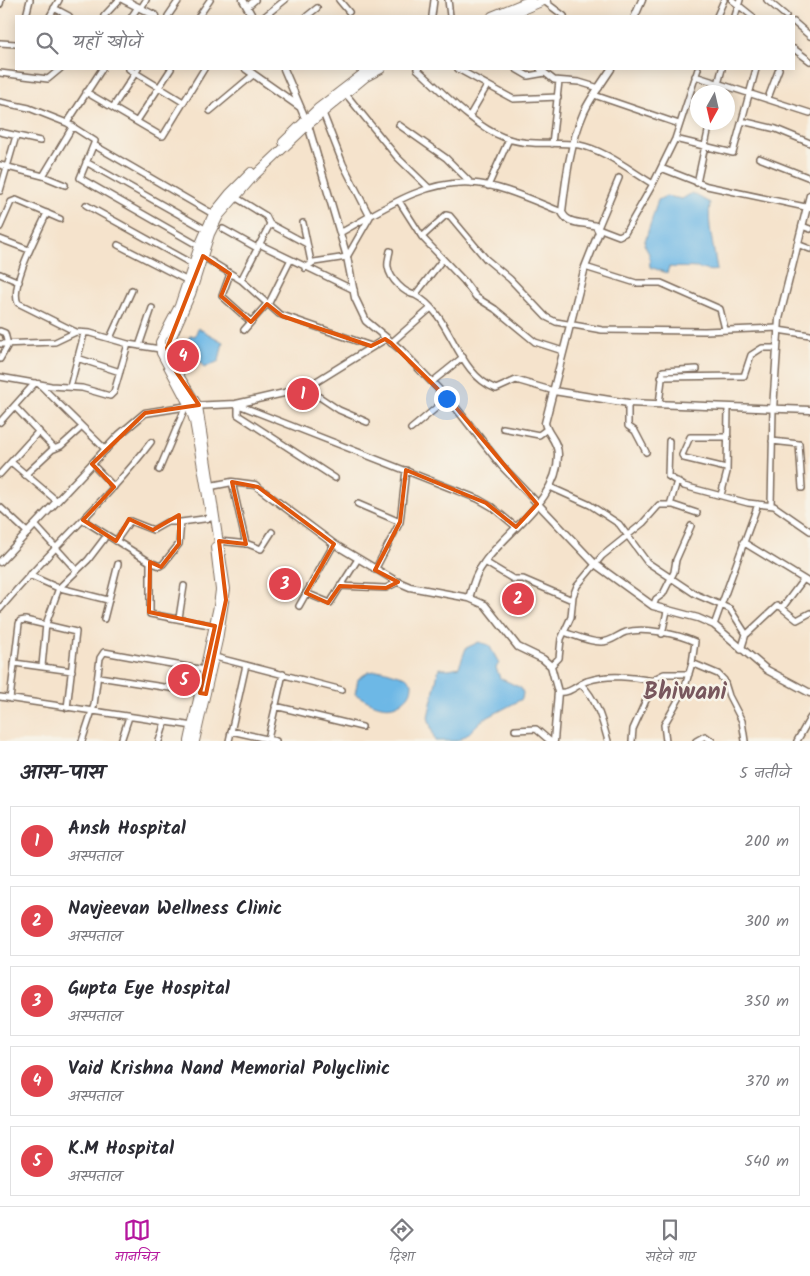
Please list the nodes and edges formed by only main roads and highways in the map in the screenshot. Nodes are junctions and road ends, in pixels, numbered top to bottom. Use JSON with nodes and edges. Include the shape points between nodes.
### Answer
{"nodes":[{"id":1,"x":545,"y":0,"type":"edge"},
{"id":2,"x":525,"y":1,"type":"edge"},
{"id":3,"x":494,"y":15,"type":"edge"},
{"id":4,"x":510,"y":15,"type":"edge"},
{"id":5,"x":367,"y":70,"type":"edge"},
{"id":6,"x":380,"y":70,"type":"edge"},
{"id":7,"x":307,"y":123,"type":"junction"},
{"id":8,"x":200,"y":252,"type":"junction"},
{"id":9,"x":191,"y":406,"type":"junction"},
{"id":10,"x":208,"y":487,"type":"junction"},
{"id":11,"x":203,"y":693,"type":"junction"},
{"id":12,"x":189,"y":741,"type":"edge"},
{"id":13,"x":195,"y":741,"type":"edge"}],
"edges":[{"from":1,"to":4,"type":"main road"},
{"from":2,"to":3,"type":"main road"},
{"from":5,"to":7,"type":"main road","via":[[353,79]]},
{"from":6,"to":7,"type":"main road"},
{"from":7,"to":8,"type":"main road","via":[[235,197],[213,225]]},
{"from":7,"to":8,"type":"main road","via":[[230,193],[205,229]]},
{"from":8,"to":9,"type":"main road","via":[[191,294],[167,348]]},
{"from":8,"to":9,"type":"main road","via":[[179,306],[163,333],[160,349]]},
{"from":9,"to":10,"type":"main road"},
{"from":10,"to":11,"type":"main road","via":[[220,590]]},
{"from":10,"to":11,"type":"main road","via":[[225,575],[226,600],[215,657]]},
{"from":11,"to":12,"type":"main road"},
{"from":11,"to":13,"type":"main road"}]}
